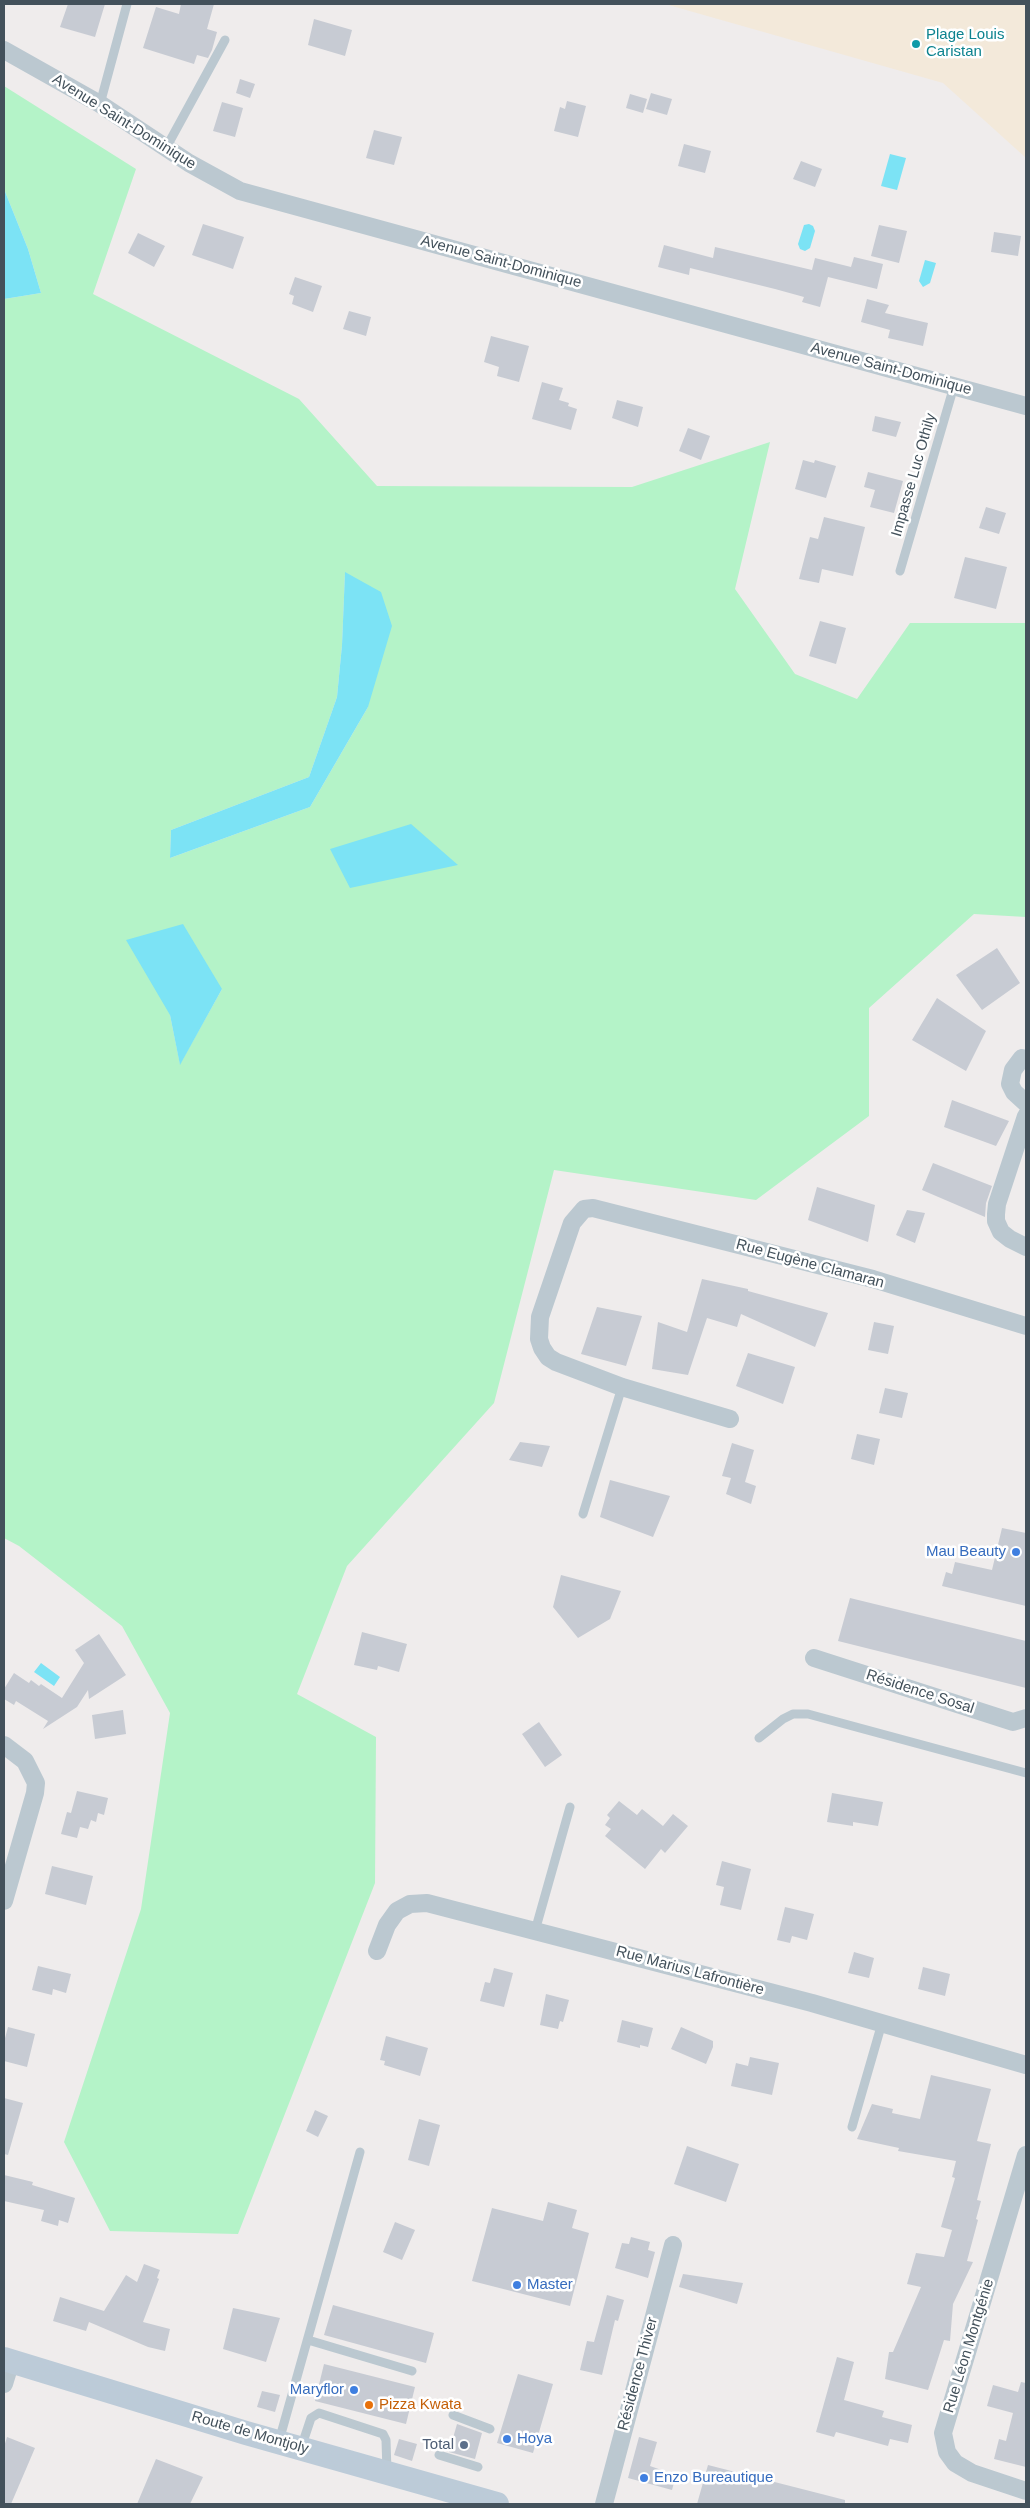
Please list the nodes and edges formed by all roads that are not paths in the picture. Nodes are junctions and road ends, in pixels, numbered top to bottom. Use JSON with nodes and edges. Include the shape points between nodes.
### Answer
{"nodes":[{"id":1,"x":127,"y":4,"type":"edge"},
{"id":2,"x":225,"y":40,"type":"dead end"},
{"id":3,"x":4,"y":50,"type":"edge"},
{"id":4,"x":100,"y":104,"type":"junction"},
{"id":5,"x":166,"y":148,"type":"junction"},
{"id":6,"x":954,"y":386,"type":"junction"},
{"id":7,"x":1026,"y":406,"type":"edge"},
{"id":8,"x":900,"y":571,"type":"dead end"},
{"id":9,"x":1022,"y":1058,"type":"dead end"},
{"id":10,"x":1026,"y":1103,"type":"edge"},
{"id":11,"x":1026,"y":1116,"type":"edge"},
{"id":12,"x":1026,"y":1247,"type":"edge"},
{"id":13,"x":1026,"y":1326,"type":"edge"},
{"id":14,"x":622,"y":1387,"type":"junction"},
{"id":15,"x":730,"y":1419,"type":"dead end"},
{"id":16,"x":583,"y":1514,"type":"dead end"},
{"id":17,"x":814,"y":1658,"type":"dead end"},
{"id":18,"x":1026,"y":1718,"type":"edge"},
{"id":19,"x":759,"y":1738,"type":"dead end"},
{"id":20,"x":4,"y":1745,"type":"edge"},
{"id":21,"x":1026,"y":1773,"type":"edge"},
{"id":22,"x":570,"y":1807,"type":"dead end"},
{"id":23,"x":4,"y":1901,"type":"edge"},
{"id":24,"x":535,"y":1931,"type":"junction"},
{"id":25,"x":376,"y":1951,"type":"dead end"},
{"id":26,"x":882,"y":2024,"type":"junction"},
{"id":27,"x":1026,"y":2065,"type":"edge"},
{"id":28,"x":852,"y":2128,"type":"dead end"},
{"id":29,"x":360,"y":2152,"type":"dead end"},
{"id":30,"x":1026,"y":2155,"type":"edge"},
{"id":31,"x":673,"y":2245,"type":"dead end"},
{"id":32,"x":308,"y":2340,"type":"junction"},
{"id":33,"x":8,"y":2360,"type":"edge"},
{"id":34,"x":412,"y":2371,"type":"dead end"},
{"id":35,"x":4,"y":2384,"type":"edge"},
{"id":36,"x":453,"y":2415,"type":"dead end"},
{"id":37,"x":490,"y":2429,"type":"dead end"},
{"id":38,"x":290,"y":2445,"type":"junction"},
{"id":39,"x":439,"y":2455,"type":"dead end"},
{"id":40,"x":478,"y":2467,"type":"dead end"},
{"id":41,"x":387,"y":2472,"type":"junction"},
{"id":42,"x":1026,"y":2490,"type":"edge"},
{"id":43,"x":497,"y":2504,"type":"edge"},
{"id":44,"x":604,"y":2504,"type":"edge"}],
"edges":[{"from":1,"to":4,"type":"lane"},
{"from":2,"to":5,"type":"lane"},
{"from":3,"to":4,"type":"street","name":"Avenue Saint-Dominique"},
{"from":4,"to":5,"type":"street","name":"Avenue Saint-Dominique"},
{"from":5,"to":6,"type":"street","name":"Avenue Saint-Dominique","via":[[240,191]]},
{"from":6,"to":7,"type":"street","name":"Avenue Saint-Dominique"},
{"from":6,"to":8,"type":"lane","name":"Impasse Luc Othily"},
{"from":9,"to":10,"type":"street","via":[[1013,1070],[1010,1084]]},
{"from":11,"to":12,"type":"street","via":[[997,1204],[996,1220],[1001,1232]]},
{"from":13,"to":14,"type":"street","name":"Rue Eugène Clamaran","via":[[873,1279],[593,1208],[584,1209],[572,1223],[540,1317],[539,1338],[548,1357],[556,1362]]},
{"from":14,"to":15,"type":"street"},
{"from":14,"to":16,"type":"lane"},
{"from":17,"to":18,"type":"street","name":"Résidence Sosal","via":[[1013,1722]]},
{"from":19,"to":21,"type":"lane","via":[[782,1719],[793,1714],[808,1714]]},
{"from":20,"to":23,"type":"street","via":[[25,1760],[36,1783]]},
{"from":22,"to":24,"type":"lane"},
{"from":24,"to":25,"type":"street","name":"Rue Marius Lafrontière","via":[[416,1902],[391,1918]]},
{"from":24,"to":26,"type":"street","name":"Rue Marius Lafrontière"},
{"from":26,"to":27,"type":"street","name":"Rue Marius Lafrontière"},
{"from":26,"to":28,"type":"lane"},
{"from":29,"to":32,"type":"lane"},
{"from":30,"to":42,"type":"street","name":"Rue Léon Montgénie","via":[[943,2433],[947,2452],[955,2463]]},
{"from":31,"to":44,"type":"street","name":"Résidence Thiver"},
{"from":32,"to":34,"type":"lane"},
{"from":32,"to":38,"type":"lane"},
{"from":33,"to":35,"type":"street"},
{"from":33,"to":38,"type":"main road","name":"Route de Montjoly"},
{"from":36,"to":37,"type":"lane"},
{"from":38,"to":41,"type":"main road","name":"Route de Montjoly"},
{"from":38,"to":41,"type":"lane","via":[[319,2413],[383,2434]]},
{"from":39,"to":40,"type":"lane"},
{"from":41,"to":43,"type":"main road","name":"Route de Montjoly"}]}
